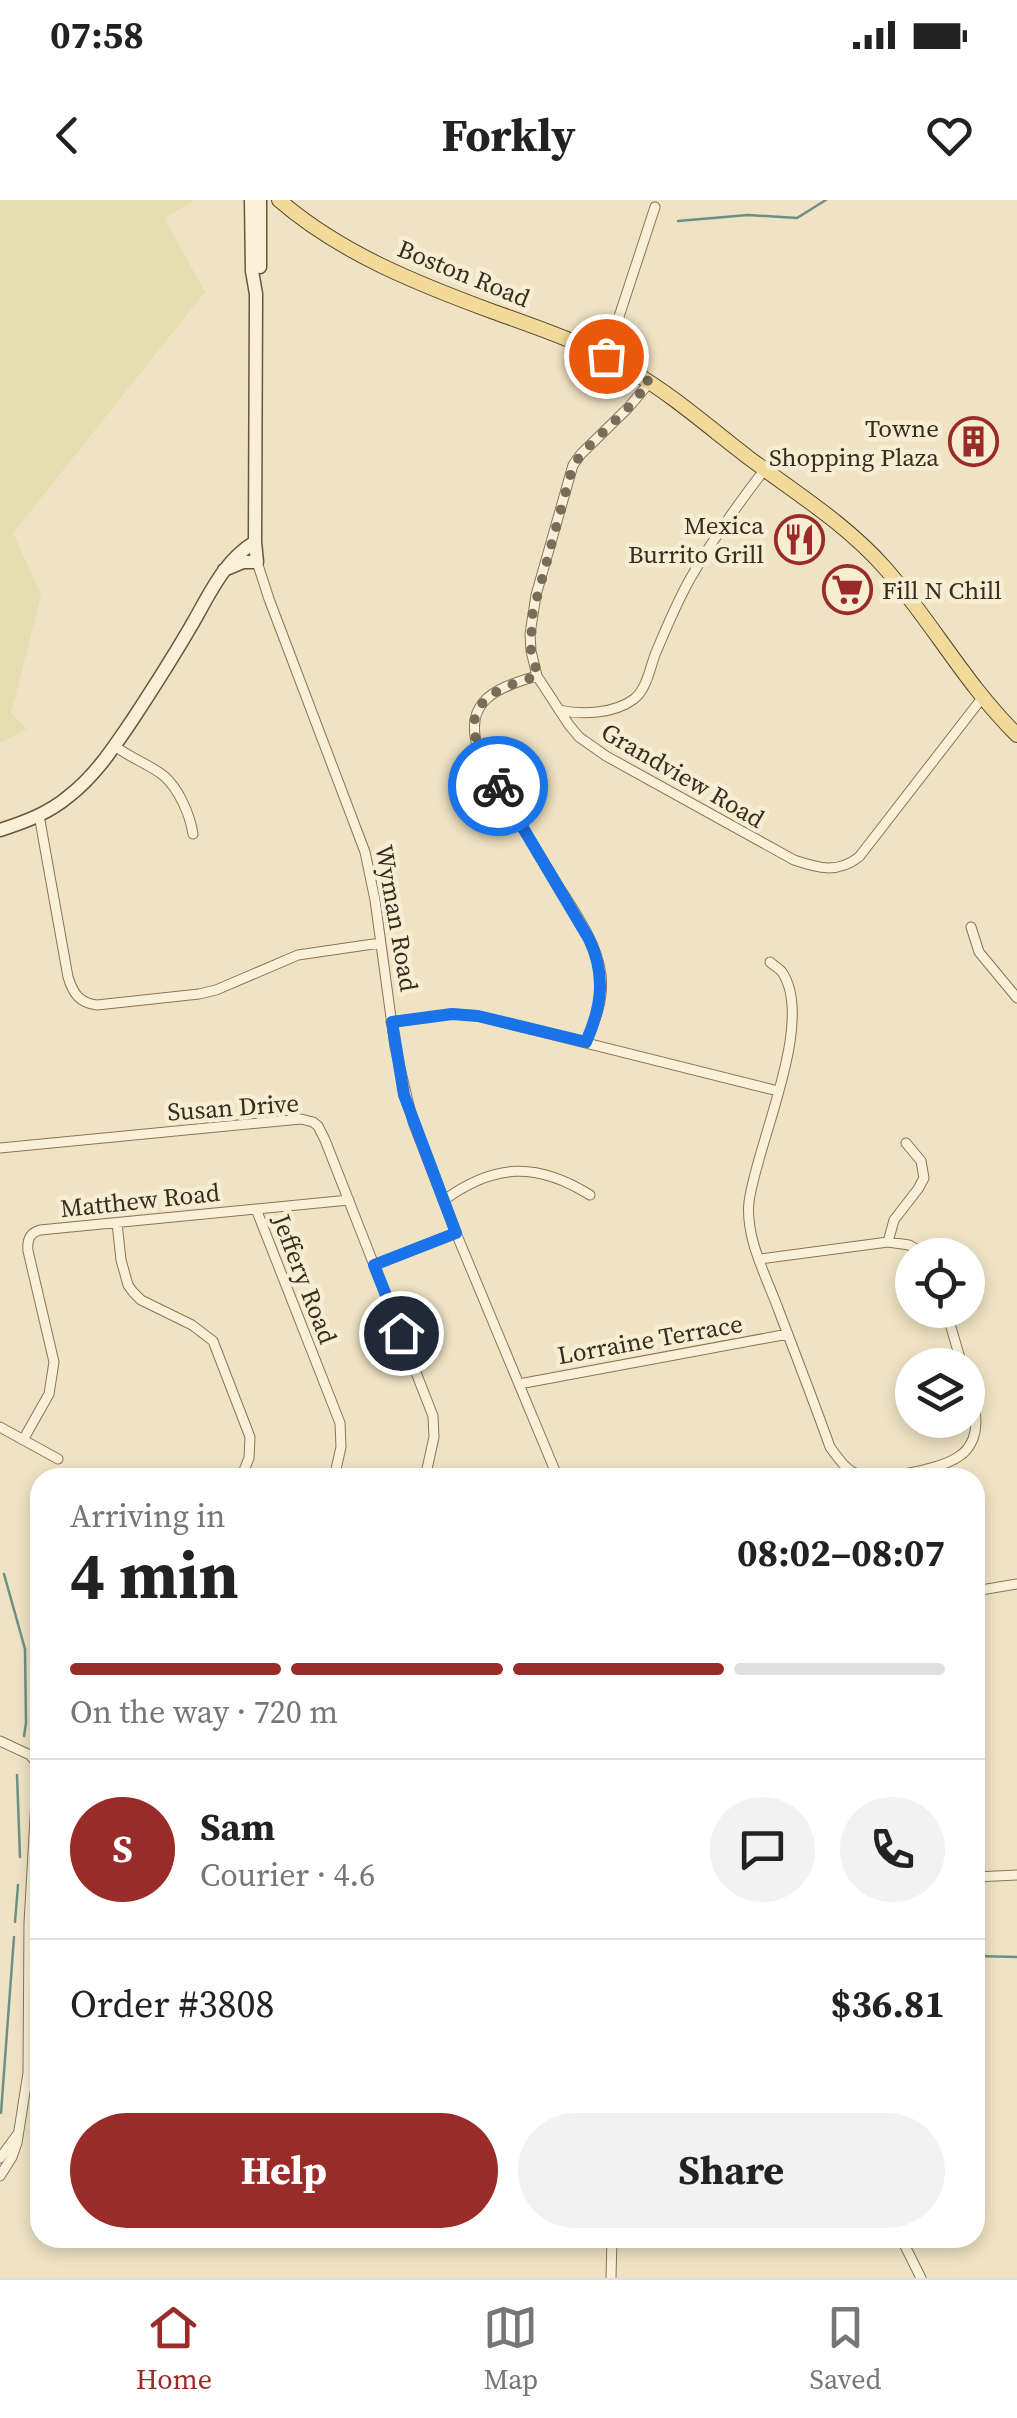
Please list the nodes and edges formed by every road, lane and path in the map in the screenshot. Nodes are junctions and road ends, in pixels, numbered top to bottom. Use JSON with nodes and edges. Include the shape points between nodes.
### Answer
{"nodes":[{"id":1,"x":251,"y":200,"type":"edge"},
{"id":2,"x":260,"y":200,"type":"edge"},
{"id":3,"x":279,"y":200,"type":"edge"},
{"id":4,"x":655,"y":206,"type":"dead end"},
{"id":5,"x":256,"y":294,"type":"junction"},
{"id":6,"x":606,"y":356,"type":"junction"},
{"id":7,"x":650,"y":382,"type":"junction"},
{"id":8,"x":765,"y":469,"type":"junction"},
{"id":9,"x":255,"y":542,"type":"junction"},
{"id":10,"x":257,"y":562,"type":"junction"},
{"id":11,"x":224,"y":570,"type":"junction"},
{"id":12,"x":949,"y":654,"type":"junction"},
{"id":13,"x":538,"y":676,"type":"junction"},
{"id":14,"x":979,"y":702,"type":"junction"},
{"id":15,"x":558,"y":710,"type":"junction"},
{"id":16,"x":1017,"y":735,"type":"edge"},
{"id":17,"x":115,"y":746,"type":"junction"},
{"id":18,"x":1017,"y":748,"type":"edge"},
{"id":19,"x":39,"y":815,"type":"junction"},
{"id":20,"x":0,"y":830,"type":"edge"},
{"id":21,"x":193,"y":834,"type":"dead end"},
{"id":22,"x":971,"y":927,"type":"dead end"},
{"id":23,"x":380,"y":944,"type":"junction"},
{"id":24,"x":770,"y":962,"type":"dead end"},
{"id":25,"x":1017,"y":998,"type":"edge"},
{"id":26,"x":392,"y":1022,"type":"junction"},
{"id":27,"x":586,"y":1042,"type":"junction"},
{"id":28,"x":778,"y":1091,"type":"junction"},
{"id":29,"x":906,"y":1144,"type":"dead end"},
{"id":30,"x":0,"y":1148,"type":"edge"},
{"id":31,"x":590,"y":1195,"type":"dead end"},
{"id":32,"x":349,"y":1200,"type":"junction"},
{"id":33,"x":444,"y":1200,"type":"junction"},
{"id":34,"x":256,"y":1209,"type":"junction"},
{"id":35,"x":116,"y":1223,"type":"junction"},
{"id":36,"x":456,"y":1233,"type":"junction"},
{"id":37,"x":888,"y":1242,"type":"junction"},
{"id":38,"x":895,"y":1243,"type":"edge"},
{"id":39,"x":760,"y":1259,"type":"junction"},
{"id":40,"x":374,"y":1265,"type":"junction"},
{"id":41,"x":788,"y":1334,"type":"junction"},
{"id":42,"x":519,"y":1384,"type":"junction"},
{"id":43,"x":0,"y":1427,"type":"edge"},
{"id":44,"x":972,"y":1438,"type":"edge"},
{"id":45,"x":23,"y":1440,"type":"junction"},
{"id":46,"x":58,"y":1459,"type":"dead end"},
{"id":47,"x":245,"y":1468,"type":"edge"},
{"id":48,"x":336,"y":1468,"type":"edge"},
{"id":49,"x":427,"y":1468,"type":"edge"},
{"id":50,"x":554,"y":1468,"type":"edge"},
{"id":51,"x":847,"y":1468,"type":"edge"},
{"id":52,"x":929,"y":1468,"type":"edge"},
{"id":53,"x":1017,"y":1584,"type":"edge"},
{"id":54,"x":985,"y":1589,"type":"edge"},
{"id":55,"x":0,"y":1742,"type":"edge"},
{"id":56,"x":30,"y":1755,"type":"edge"},
{"id":57,"x":1017,"y":1874,"type":"edge"},
{"id":58,"x":985,"y":1876,"type":"edge"},
{"id":59,"x":30,"y":1907,"type":"edge"},
{"id":60,"x":18,"y":2133,"type":"junction"},
{"id":61,"x":0,"y":2158,"type":"edge"},
{"id":62,"x":0,"y":2176,"type":"edge"},
{"id":63,"x":612,"y":2248,"type":"edge"},
{"id":64,"x":907,"y":2248,"type":"edge"},
{"id":65,"x":611,"y":2278,"type":"edge"},
{"id":66,"x":921,"y":2278,"type":"edge"}],
"edges":[{"from":1,"to":5,"type":"street","name":"Wyman Road"},
{"from":2,"to":5,"type":"street","name":"Wyman Road"},
{"from":3,"to":6,"type":"main road","name":"Boston Road","via":[[375,262]]},
{"from":4,"to":6,"type":"street"},
{"from":5,"to":9,"type":"street","name":"Wyman Road"},
{"from":6,"to":7,"type":"main road","name":"Boston Road"},
{"from":7,"to":8,"type":"main road","name":"Boston Road"},
{"from":7,"to":13,"type":"street","name":"Grandview Road","via":[[572,469],[532,616]]},
{"from":8,"to":12,"type":"main road","name":"Boston Road","via":[[860,543]]},
{"from":8,"to":15,"type":"street","via":[[688,581],[640,692],[605,710]]},
{"from":9,"to":10,"type":"street","name":"Wyman Road"},
{"from":9,"to":11,"type":"street"},
{"from":10,"to":11,"type":"street"},
{"from":10,"to":23,"type":"street","name":"Wyman Road","via":[[360,837]]},
{"from":11,"to":17,"type":"street"},
{"from":12,"to":14,"type":"main road","name":"Boston Road"},
{"from":12,"to":16,"type":"main road","name":"Boston Road"},
{"from":13,"to":15,"type":"street","name":"Grandview Road"},
{"from":13,"to":27,"type":"street","via":[[498,689],[483,702],[474,738],[595,952],[601,993]]},
{"from":14,"to":15,"type":"street","name":"Grandview Road","via":[[859,857],[842,867],[816,868],[600,753]]},
{"from":14,"to":18,"type":"main road","name":"Boston Road"},
{"from":17,"to":19,"type":"street","via":[[79,788]]},
{"from":17,"to":21,"type":"street","via":[[166,778]]},
{"from":19,"to":20,"type":"street"},
{"from":19,"to":23,"type":"street","via":[[66,968],[85,1002],[198,994],[298,955]]},
{"from":22,"to":25,"type":"street","via":[[986,963]]},
{"from":23,"to":26,"type":"street","name":"Wyman Road"},
{"from":24,"to":28,"type":"street","via":[[782,972],[793,1024]]},
{"from":26,"to":27,"type":"street","via":[[478,1016]]},
{"from":26,"to":33,"type":"street","name":"Wyman Road","via":[[404,1095]]},
{"from":27,"to":28,"type":"street"},
{"from":28,"to":39,"type":"street","via":[[750,1201]]},
{"from":29,"to":37,"type":"street","via":[[924,1178],[894,1220]]},
{"from":30,"to":32,"type":"street","name":"Susan Drive","via":[[309,1120],[321,1131]]},
{"from":31,"to":33,"type":"street","via":[[546,1173],[522,1170],[486,1178]]},
{"from":32,"to":34,"type":"street","name":"Matthew Road"},
{"from":32,"to":40,"type":"street","name":"Susan Drive"},
{"from":33,"to":36,"type":"street","name":"Wyman Road"},
{"from":34,"to":35,"type":"street","name":"Matthew Road"},
{"from":34,"to":48,"type":"street","name":"Jeffery Road","via":[[340,1423]]},
{"from":35,"to":45,"type":"street","name":"Matthew Road","via":[[40,1230],[29,1238],[54,1362],[48,1394]]},
{"from":35,"to":47,"type":"street","via":[[133,1292],[213,1341],[250,1437]]},
{"from":36,"to":40,"type":"street"},
{"from":36,"to":42,"type":"street","name":"Wyman Road"},
{"from":37,"to":38,"type":"street"},
{"from":37,"to":39,"type":"street"},
{"from":39,"to":41,"type":"street"},
{"from":40,"to":49,"type":"street","name":"Susan Drive","via":[[432,1416]]},
{"from":41,"to":42,"type":"street","name":"Lorraine Terrace"},
{"from":41,"to":51,"type":"street","via":[[830,1447]]},
{"from":42,"to":50,"type":"street","name":"Wyman Road"},
{"from":43,"to":45,"type":"street"},
{"from":44,"to":52,"type":"street","via":[[958,1458]]},
{"from":45,"to":46,"type":"street"},
{"from":53,"to":54,"type":"street"},
{"from":55,"to":56,"type":"street"},
{"from":57,"to":58,"type":"street"},
{"from":59,"to":60,"type":"street","via":[[28,2072]]},
{"from":60,"to":61,"type":"street"},
{"from":60,"to":62,"type":"street"},
{"from":63,"to":65,"type":"street"},
{"from":64,"to":66,"type":"street"}]}
